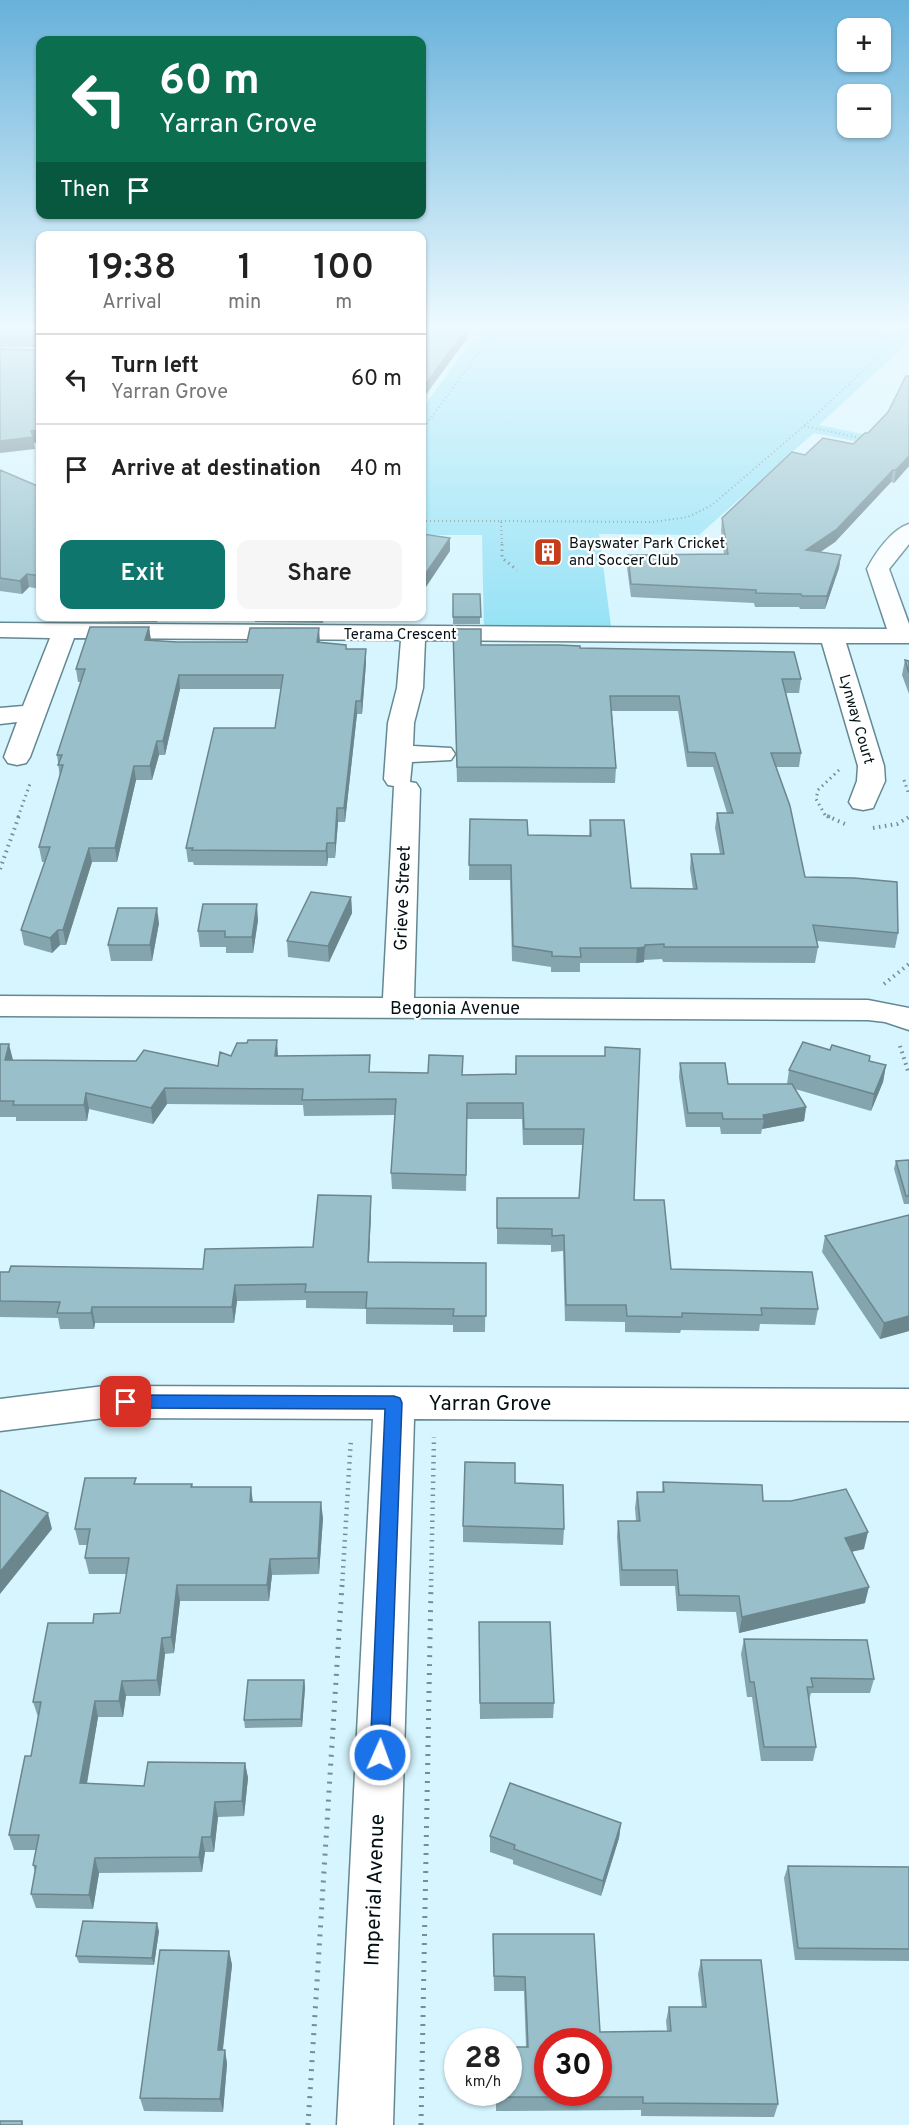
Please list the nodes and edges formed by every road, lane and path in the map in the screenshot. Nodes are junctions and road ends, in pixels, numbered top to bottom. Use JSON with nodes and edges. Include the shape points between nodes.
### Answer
{"nodes":[{"id":1,"x":801,"y":428,"type":"edge"},
{"id":2,"x":814,"y":428,"type":"edge"},
{"id":3,"x":874,"y":441,"type":"edge"},
{"id":4,"x":426,"y":521,"type":"edge"},
{"id":5,"x":501,"y":521,"type":"junction"},
{"id":6,"x":909,"y":531,"type":"edge"},
{"id":7,"x":517,"y":570,"type":"dead end"},
{"id":8,"x":0,"y":630,"type":"edge"},
{"id":9,"x":64,"y":631,"type":"junction"},
{"id":10,"x":413,"y":634,"type":"junction"},
{"id":11,"x":832,"y":635,"type":"junction"},
{"id":12,"x":905,"y":636,"type":"edge"},
{"id":13,"x":33,"y":713,"type":"junction"},
{"id":14,"x":0,"y":716,"type":"edge"},
{"id":15,"x":442,"y":754,"type":"dead end"},
{"id":16,"x":17,"y":757,"type":"dead end"},
{"id":17,"x":401,"y":774,"type":"junction"},
{"id":18,"x":863,"y":802,"type":"dead end"},
{"id":19,"x":0,"y":1006,"type":"edge"},
{"id":20,"x":398,"y":1008,"type":"junction"},
{"id":21,"x":909,"y":1020,"type":"edge"},
{"id":22,"x":394,"y":1403,"type":"junction"},
{"id":23,"x":909,"y":1405,"type":"edge"},
{"id":24,"x":0,"y":1415,"type":"edge"},
{"id":25,"x":434,"y":1437,"type":"dead end"},
{"id":26,"x":351,"y":1438,"type":"dead end"},
{"id":27,"x":308,"y":2125,"type":"edge"},
{"id":28,"x":364,"y":2125,"type":"edge"},
{"id":29,"x":421,"y":2125,"type":"edge"}],
"edges":[{"from":1,"to":5,"type":"path","via":[[712,505],[688,517],[652,522]]},
{"from":2,"to":3,"type":"path"},
{"from":4,"to":5,"type":"path"},
{"from":5,"to":7,"type":"path","via":[[502,558]]},
{"from":6,"to":12,"type":"street","via":[[878,569]]},
{"from":8,"to":9,"type":"street","name":"Terama Crescent"},
{"from":9,"to":10,"type":"street","name":"Terama Crescent"},
{"from":9,"to":13,"type":"street"},
{"from":10,"to":11,"type":"street","name":"Terama Crescent"},
{"from":10,"to":17,"type":"street","name":"Grieve Street","via":[[410,688],[401,723]]},
{"from":11,"to":12,"type":"street","name":"Terama Crescent"},
{"from":11,"to":18,"type":"street","name":"Lynway Court","via":[[871,766],[871,781]]},
{"from":13,"to":14,"type":"street"},
{"from":13,"to":16,"type":"street"},
{"from":15,"to":17,"type":"street"},
{"from":17,"to":20,"type":"street","name":"Grieve Street"},
{"from":19,"to":20,"type":"street","name":"Begonia Avenue"},
{"from":20,"to":21,"type":"street","name":"Begonia Avenue","via":[[868,1010]]},
{"from":22,"to":23,"type":"street","name":"Yarran Grove"},
{"from":22,"to":24,"type":"street","name":"Yarran Grove","via":[[104,1402]]},
{"from":22,"to":28,"type":"street","name":"Imperial Avenue"},
{"from":25,"to":29,"type":"path"},
{"from":26,"to":27,"type":"path"}]}
